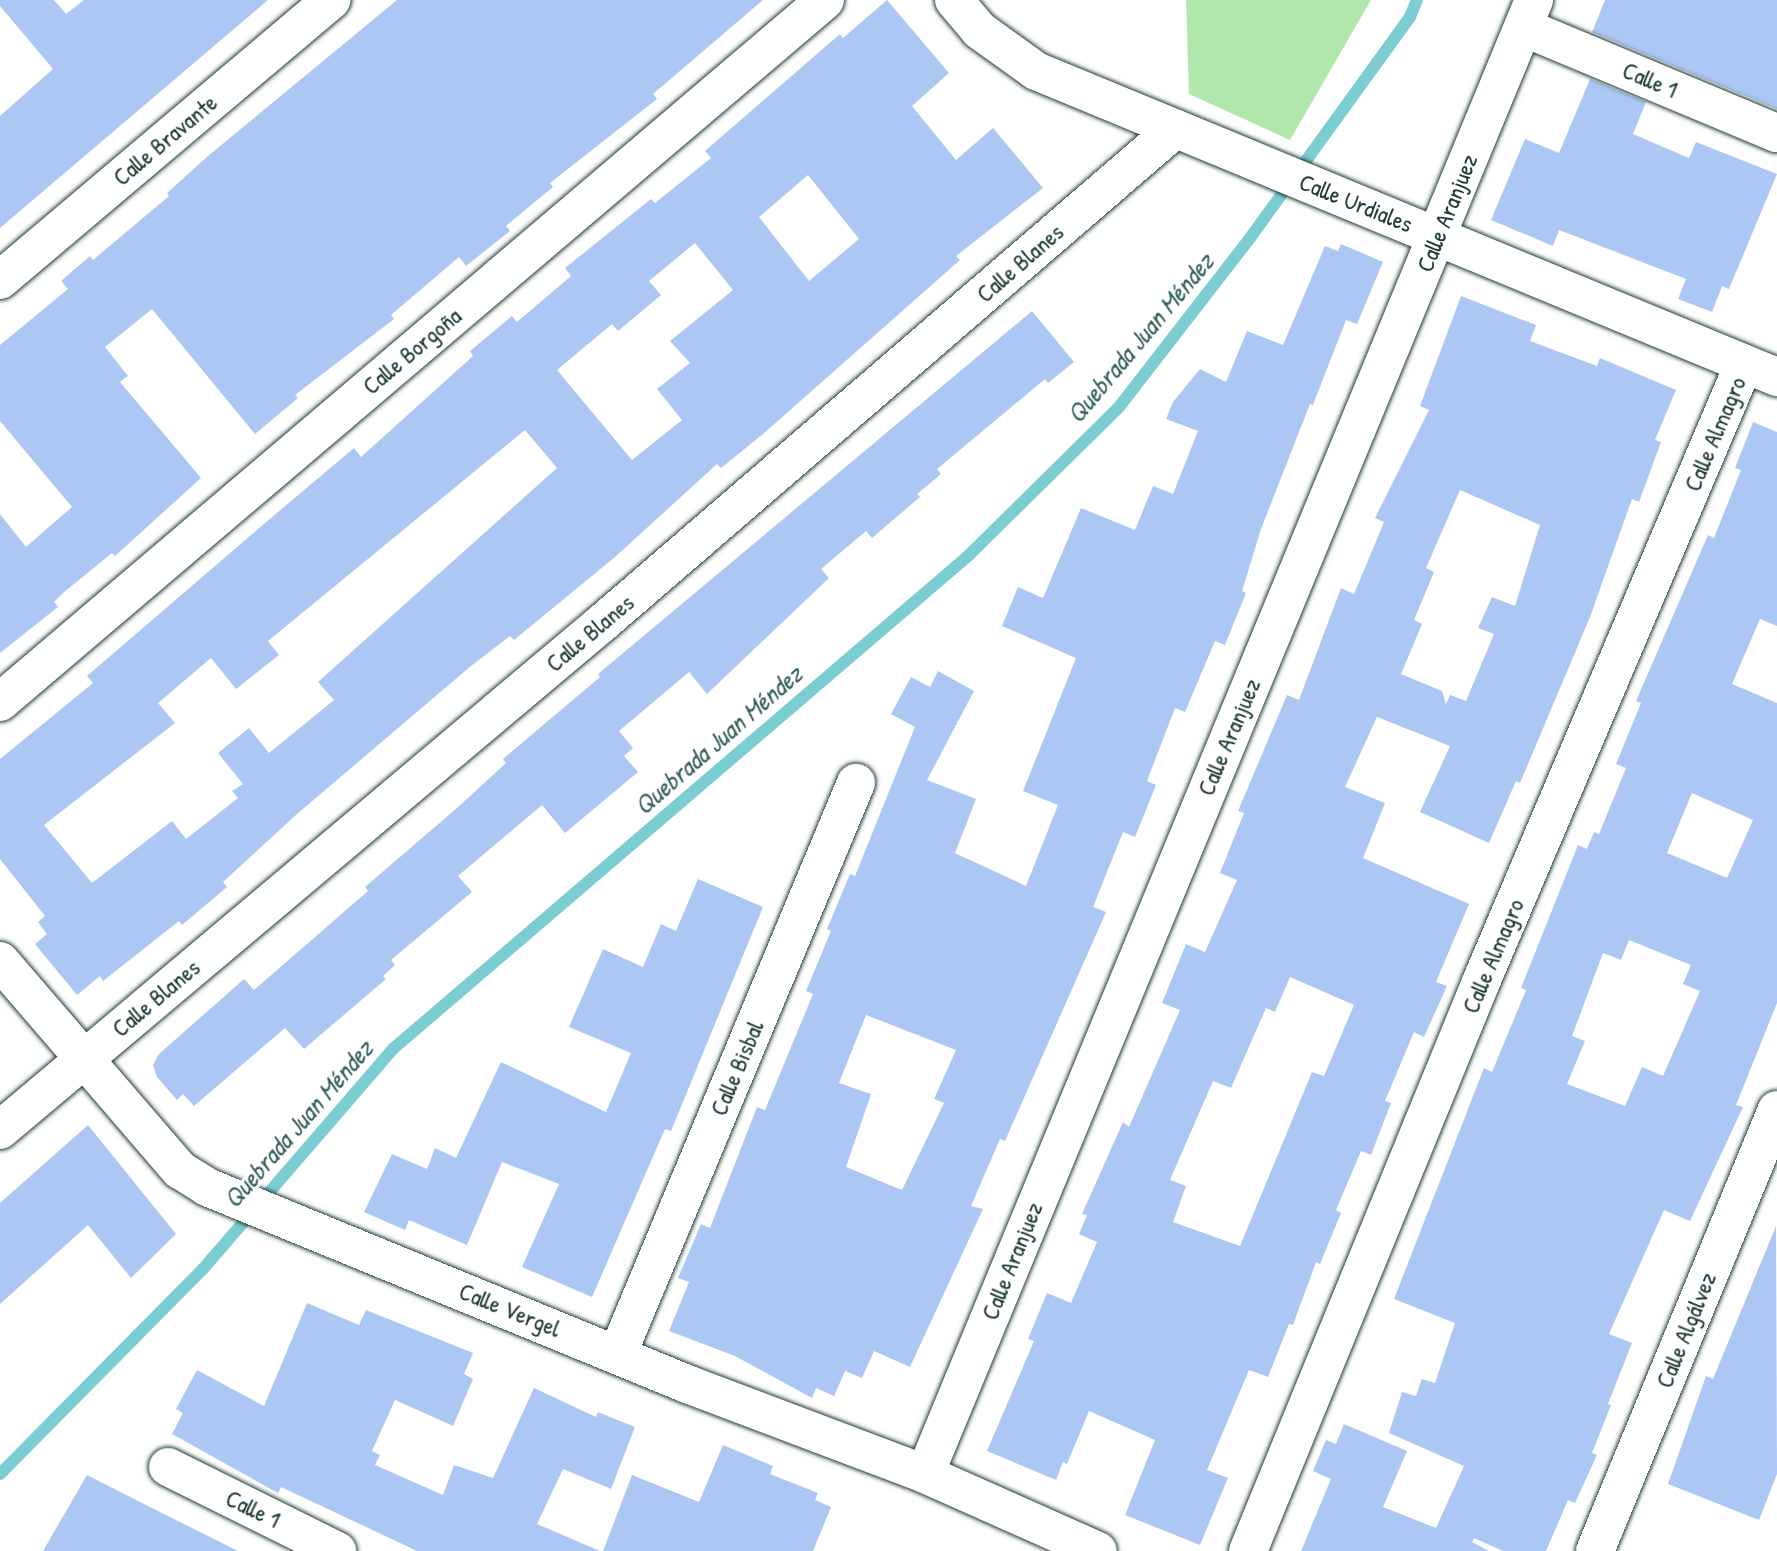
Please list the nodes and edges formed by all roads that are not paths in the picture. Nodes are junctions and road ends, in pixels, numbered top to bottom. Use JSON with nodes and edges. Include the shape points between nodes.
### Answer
{"nodes":[{"id":1,"x":331,"y":0,"type":"edge"},
{"id":2,"x":825,"y":0,"type":"edge"},
{"id":3,"x":954,"y":0,"type":"edge"},
{"id":4,"x":1528,"y":13,"type":"edge"},
{"id":5,"x":1175,"y":129,"type":"junction"},
{"id":6,"x":1777,"y":133,"type":"edge"},
{"id":7,"x":1437,"y":237,"type":"junction"},
{"id":8,"x":0,"y":281,"type":"edge"},
{"id":9,"x":1761,"y":371,"type":"edge"},
{"id":10,"x":0,"y":702,"type":"edge"},
{"id":11,"x":856,"y":783,"type":"dead end"},
{"id":12,"x":0,"y":961,"type":"edge"},
{"id":13,"x":81,"y":1061,"type":"junction"},
{"id":14,"x":1777,"y":1110,"type":"edge"},
{"id":15,"x":0,"y":1130,"type":"edge"},
{"id":16,"x":618,"y":1353,"type":"junction"},
{"id":17,"x":168,"y":1467,"type":"dead end"},
{"id":18,"x":925,"y":1474,"type":"junction"},
{"id":19,"x":337,"y":1551,"type":"edge"},
{"id":20,"x":1098,"y":1551,"type":"edge"},
{"id":21,"x":1248,"y":1551,"type":"edge"},
{"id":22,"x":1595,"y":1551,"type":"edge"}],
"edges":[{"from":1,"to":8,"type":"street","name":"Calle Bravante"},
{"from":2,"to":10,"type":"street","name":"Calle Borgoña"},
{"from":3,"to":5,"type":"street","name":"Calle Urdiales","via":[[979,30],[1036,71]]},
{"from":4,"to":6,"type":"street","name":"Calle 1"},
{"from":4,"to":7,"type":"street","name":"Calle Aranjuez"},
{"from":5,"to":7,"type":"street","name":"Calle Urdiales"},
{"from":5,"to":13,"type":"street","name":"Calle Blanes","via":[[601,624]]},
{"from":7,"to":9,"type":"street","name":"Calle Urdiales"},
{"from":7,"to":18,"type":"street","name":"Calle Aranjuez"},
{"from":9,"to":21,"type":"street","name":"Calle Almagro","via":[[1481,982]]},
{"from":11,"to":16,"type":"street","name":"Calle Bisbal"},
{"from":12,"to":13,"type":"street","name":"Calle Vergel"},
{"from":13,"to":15,"type":"street","name":"Calle Blanes"},
{"from":13,"to":16,"type":"street","name":"Calle Vergel","via":[[180,1170],[207,1187]]},
{"from":14,"to":22,"type":"street","name":"Calle Algálvez"},
{"from":16,"to":18,"type":"street","name":"Calle Vergel"},
{"from":17,"to":19,"type":"street","name":"Calle 1"},
{"from":18,"to":20,"type":"street","name":"Calle Vergel"}]}
